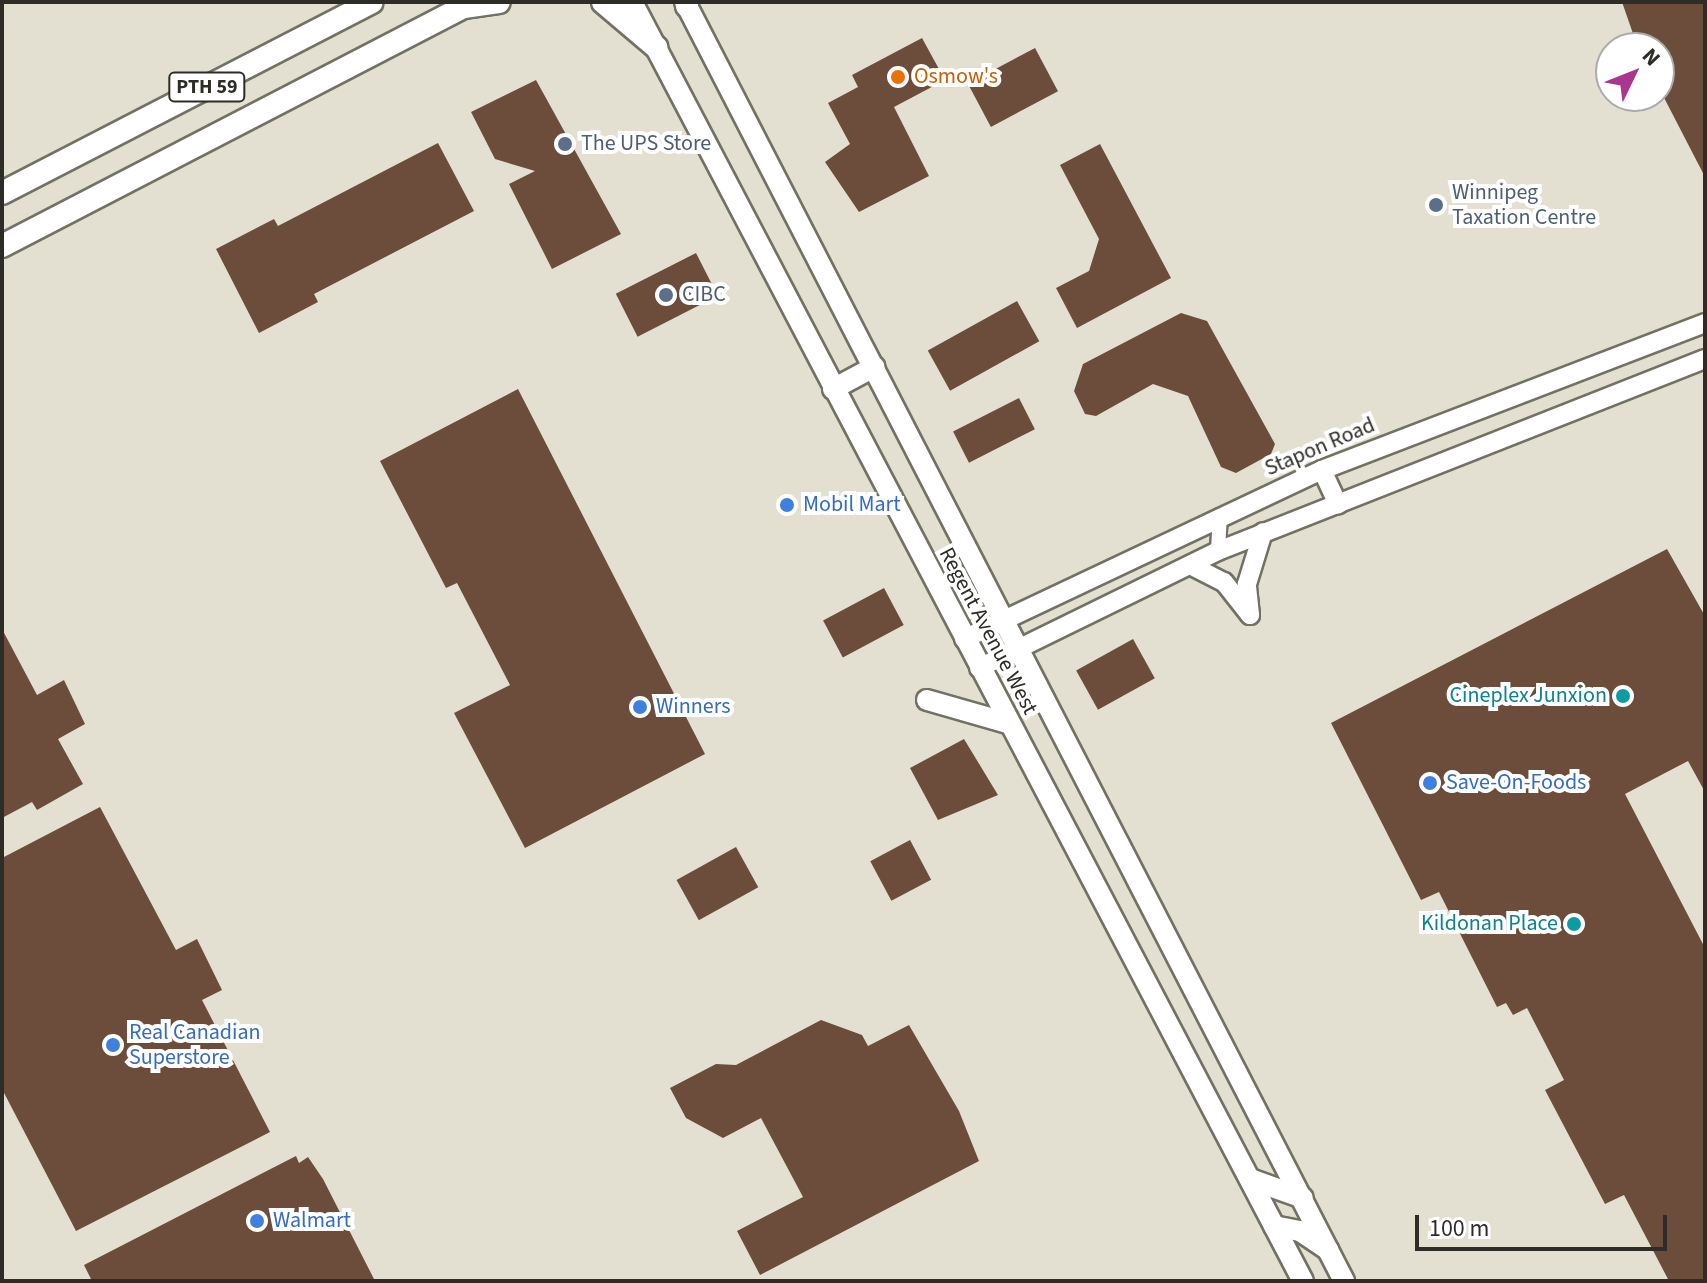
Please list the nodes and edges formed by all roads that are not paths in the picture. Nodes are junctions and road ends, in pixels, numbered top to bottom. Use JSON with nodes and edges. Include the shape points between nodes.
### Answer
{"nodes":[{"id":1,"x":372,"y":2,"type":"edge"},
{"id":2,"x":499,"y":2,"type":"edge"},
{"id":3,"x":603,"y":2,"type":"edge"},
{"id":4,"x":632,"y":2,"type":"edge"},
{"id":5,"x":687,"y":3,"type":"edge"},
{"id":6,"x":468,"y":4,"type":"edge"},
{"id":7,"x":656,"y":47,"type":"junction"},
{"id":8,"x":2,"y":193,"type":"edge"},
{"id":9,"x":2,"y":246,"type":"edge"},
{"id":10,"x":1705,"y":323,"type":"edge"},
{"id":11,"x":1705,"y":359,"type":"edge"},
{"id":12,"x":874,"y":367,"type":"junction"},
{"id":13,"x":1557,"y":376,"type":"junction"},
{"id":14,"x":833,"y":389,"type":"junction"},
{"id":15,"x":1570,"y":409,"type":"junction"},
{"id":16,"x":1322,"y":470,"type":"junction"},
{"id":17,"x":1338,"y":505,"type":"junction"},
{"id":18,"x":1220,"y":516,"type":"junction"},
{"id":19,"x":1263,"y":532,"type":"junction"},
{"id":20,"x":1218,"y":551,"type":"junction"},
{"id":21,"x":1190,"y":565,"type":"junction"},
{"id":22,"x":1008,"y":618,"type":"junction"},
{"id":23,"x":964,"y":639,"type":"junction"},
{"id":24,"x":1023,"y":650,"type":"junction"},
{"id":25,"x":979,"y":668,"type":"junction"},
{"id":26,"x":927,"y":700,"type":"dead end"},
{"id":27,"x":1008,"y":723,"type":"junction"},
{"id":28,"x":1250,"y":1179,"type":"junction"},
{"id":29,"x":1303,"y":1198,"type":"junction"},
{"id":30,"x":1274,"y":1226,"type":"junction"},
{"id":31,"x":1328,"y":1250,"type":"junction"},
{"id":32,"x":1303,"y":1281,"type":"edge"},
{"id":33,"x":1344,"y":1281,"type":"edge"}],
"edges":[{"from":1,"to":8,"type":"main road","number":"PTH 59"},
{"from":2,"to":6,"type":"main road"},
{"from":3,"to":7,"type":"main road"},
{"from":4,"to":7,"type":"main road","name":"Regent Avenue West"},
{"from":5,"to":12,"type":"main road","name":"Regent Avenue West"},
{"from":6,"to":9,"type":"main road","number":"PTH 59"},
{"from":7,"to":14,"type":"main road","name":"Regent Avenue West"},
{"from":10,"to":13,"type":"street","name":"Stapon Road"},
{"from":11,"to":15,"type":"street"},
{"from":12,"to":14,"type":"main road"},
{"from":12,"to":22,"type":"main road","name":"Regent Avenue West"},
{"from":13,"to":15,"type":"street"},
{"from":13,"to":16,"type":"street","name":"Stapon Road"},
{"from":14,"to":23,"type":"main road","name":"Regent Avenue West"},
{"from":15,"to":17,"type":"street"},
{"from":16,"to":17,"type":"street"},
{"from":16,"to":18,"type":"street","name":"Stapon Road"},
{"from":17,"to":19,"type":"street"},
{"from":18,"to":20,"type":"street"},
{"from":18,"to":22,"type":"street","name":"Stapon Road"},
{"from":19,"to":20,"type":"street"},
{"from":19,"to":21,"type":"street","via":[[1247,584],[1250,615],[1224,582]]},
{"from":20,"to":21,"type":"street"},
{"from":21,"to":24,"type":"street"},
{"from":22,"to":23,"type":"street","name":"Stapon Road"},
{"from":22,"to":24,"type":"main road","name":"Regent Avenue West"},
{"from":23,"to":25,"type":"main road","name":"Regent Avenue West"},
{"from":24,"to":25,"type":"street"},
{"from":24,"to":29,"type":"main road","name":"Regent Avenue West"},
{"from":25,"to":27,"type":"main road","name":"Regent Avenue West"},
{"from":26,"to":27,"type":"main road"},
{"from":27,"to":28,"type":"main road","name":"Regent Avenue West"},
{"from":28,"to":29,"type":"main road"},
{"from":28,"to":30,"type":"main road","name":"Regent Avenue West"},
{"from":29,"to":31,"type":"main road","name":"Regent Avenue West"},
{"from":30,"to":31,"type":"main road","via":[[1300,1231]]},
{"from":30,"to":32,"type":"main road","name":"Regent Avenue West"},
{"from":31,"to":33,"type":"main road","name":"Regent Avenue West"}]}
